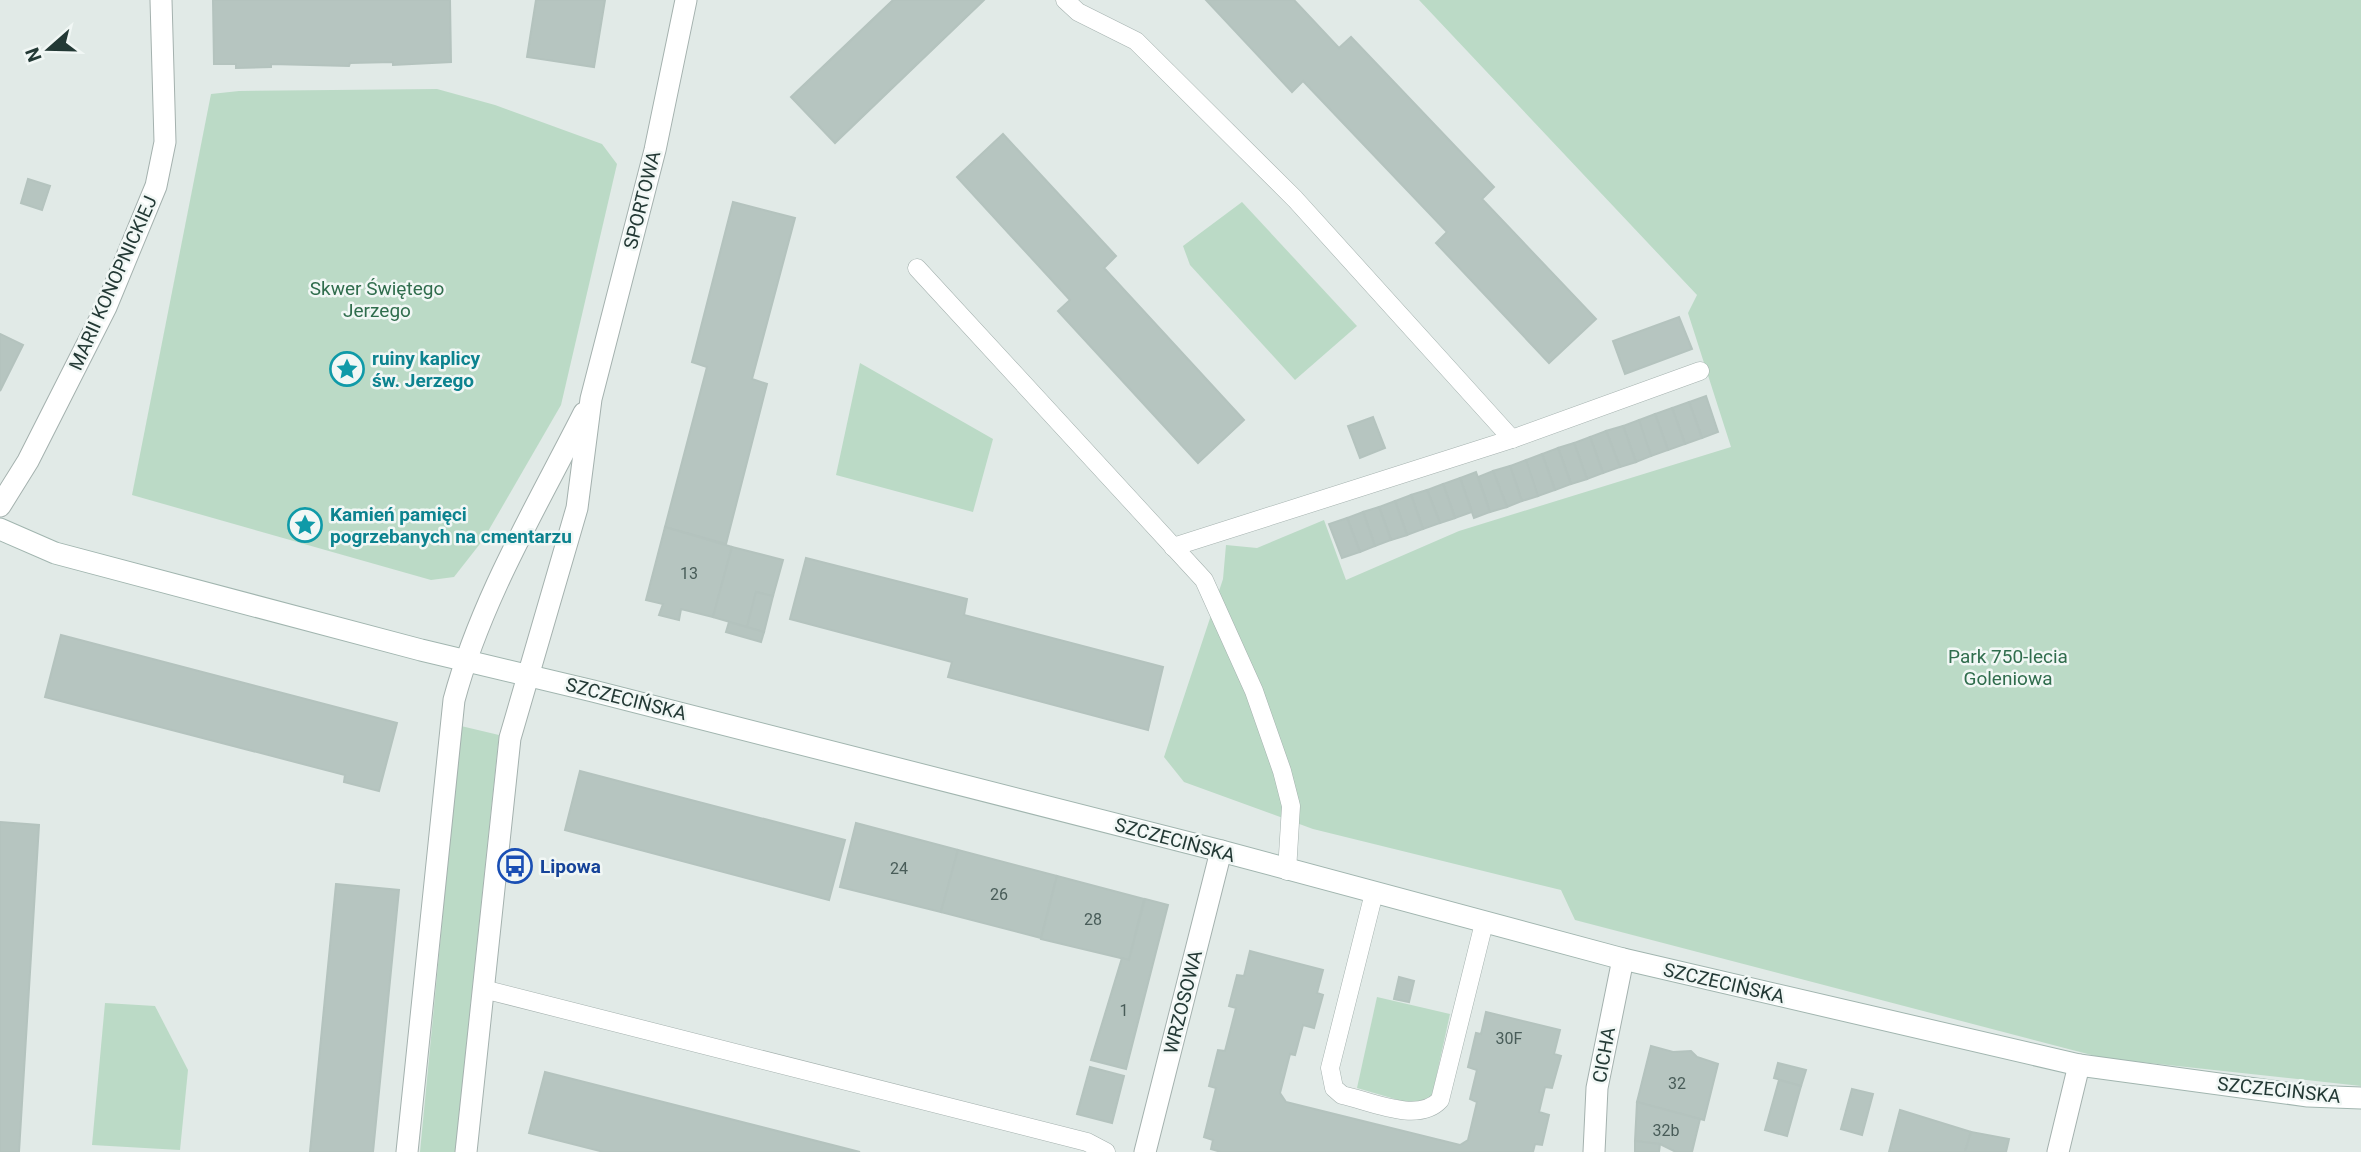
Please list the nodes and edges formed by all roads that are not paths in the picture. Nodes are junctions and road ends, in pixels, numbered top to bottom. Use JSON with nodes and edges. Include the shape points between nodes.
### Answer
{"nodes":[{"id":1,"x":161,"y":0,"type":"edge"},
{"id":2,"x":686,"y":0,"type":"edge"},
{"id":3,"x":1065,"y":0,"type":"edge"},
{"id":4,"x":917,"y":268,"type":"dead end"},
{"id":5,"x":1700,"y":371,"type":"dead end"},
{"id":6,"x":591,"y":398,"type":"junction"},
{"id":7,"x":1512,"y":439,"type":"junction"},
{"id":8,"x":0,"y":506,"type":"edge"},
{"id":9,"x":0,"y":529,"type":"edge"},
{"id":10,"x":1173,"y":547,"type":"junction"},
{"id":11,"x":465,"y":660,"type":"junction"},
{"id":12,"x":527,"y":675,"type":"junction"},
{"id":13,"x":1221,"y":852,"type":"junction"},
{"id":14,"x":1287,"y":871,"type":"junction"},
{"id":15,"x":1374,"y":893,"type":"junction"},
{"id":16,"x":1484,"y":923,"type":"junction"},
{"id":17,"x":1623,"y":959,"type":"junction"},
{"id":18,"x":483,"y":989,"type":"junction"},
{"id":19,"x":2080,"y":1065,"type":"junction"},
{"id":20,"x":2361,"y":1098,"type":"edge"},
{"id":21,"x":407,"y":1152,"type":"edge"},
{"id":22,"x":466,"y":1152,"type":"edge"},
{"id":23,"x":1106,"y":1152,"type":"edge"},
{"id":24,"x":1145,"y":1152,"type":"edge"},
{"id":25,"x":1594,"y":1152,"type":"edge"},
{"id":26,"x":2058,"y":1152,"type":"edge"}],
"edges":[{"from":1,"to":8,"type":"street","name":"MARII KONOPNICKIEJ","via":[[164,142],[156,186],[106,307],[28,461]]},
{"from":2,"to":6,"type":"street","name":"SPORTOWA","via":[[655,150]]},
{"from":3,"to":7,"type":"lane","via":[[1077,12],[1136,41],[1294,199]]},
{"from":4,"to":10,"type":"lane"},
{"from":5,"to":7,"type":"lane"},
{"from":6,"to":11,"type":"street","name":"SPORTOWA"},
{"from":6,"to":12,"type":"street","name":"SPORTOWA","via":[[576,508]]},
{"from":7,"to":10,"type":"lane"},
{"from":9,"to":11,"type":"street","name":"SZCZECIŃSKA","via":[[55,553]]},
{"from":10,"to":14,"type":"lane","via":[[1204,580],[1254,691],[1292,806]]},
{"from":11,"to":12,"type":"street","name":"SZCZECIŃSKA"},
{"from":11,"to":21,"type":"street","via":[[454,700],[435,858]]},
{"from":12,"to":13,"type":"street","name":"SZCZECIŃSKA"},
{"from":12,"to":18,"type":"street","via":[[510,738]]},
{"from":13,"to":14,"type":"street","name":"SZCZECIŃSKA"},
{"from":13,"to":24,"type":"street","name":"WRZOSOWA"},
{"from":14,"to":15,"type":"street","name":"SZCZECIŃSKA"},
{"from":15,"to":16,"type":"street","name":"SZCZECIŃSKA"},
{"from":15,"to":16,"type":"lane","via":[[1330,1068],[1334,1088],[1342,1095],[1415,1112],[1434,1108],[1440,1100]]},
{"from":16,"to":17,"type":"street","name":"SZCZECIŃSKA"},
{"from":17,"to":19,"type":"street","name":"SZCZECIŃSKA"},
{"from":17,"to":25,"type":"street","name":"CICHA","via":[[1597,1088]]},
{"from":18,"to":22,"type":"street"},
{"from":18,"to":23,"type":"lane","via":[[1087,1142]]},
{"from":19,"to":20,"type":"street","name":"SZCZECIŃSKA","via":[[2308,1096]]},
{"from":19,"to":26,"type":"street"}]}
